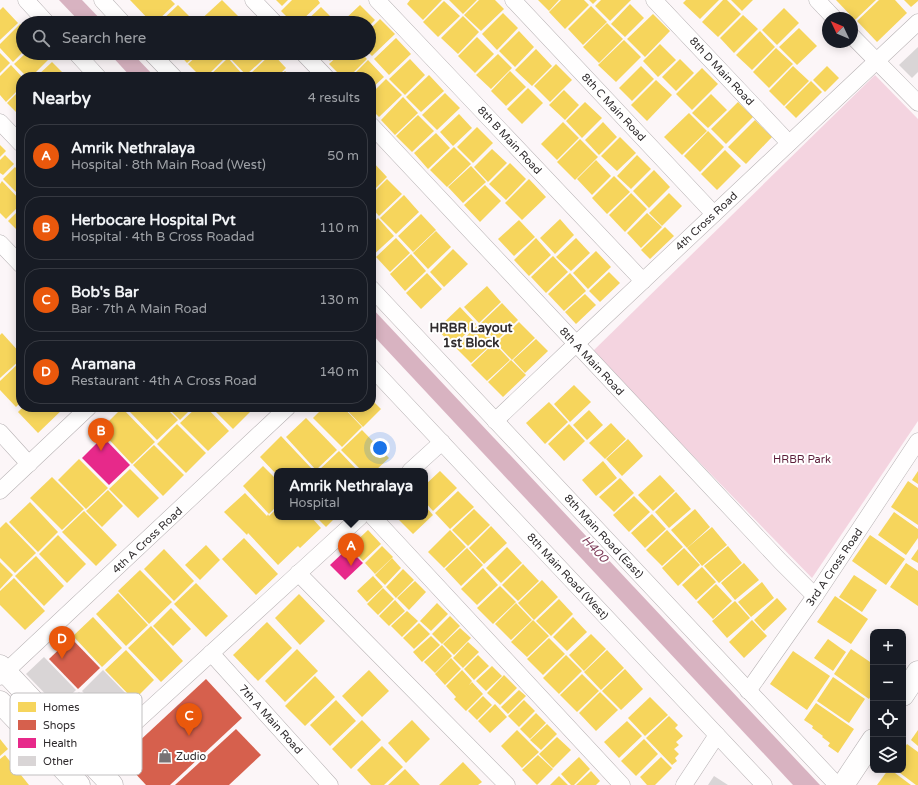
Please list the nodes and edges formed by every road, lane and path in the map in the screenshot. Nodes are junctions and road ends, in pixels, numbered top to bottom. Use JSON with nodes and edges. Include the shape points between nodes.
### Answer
{"nodes":[{"id":1,"x":26,"y":0,"type":"edge"},
{"id":2,"x":102,"y":0,"type":"edge"},
{"id":3,"x":253,"y":0,"type":"edge"},
{"id":4,"x":377,"y":0,"type":"edge"},
{"id":5,"x":513,"y":0,"type":"edge"},
{"id":6,"x":654,"y":0,"type":"edge"},
{"id":7,"x":816,"y":0,"type":"edge"},
{"id":8,"x":828,"y":12,"type":"edge"},
{"id":9,"x":41,"y":16,"type":"edge"},
{"id":10,"x":117,"y":16,"type":"edge"},
{"id":11,"x":268,"y":16,"type":"edge"},
{"id":12,"x":918,"y":22,"type":"edge"},
{"id":13,"x":858,"y":42,"type":"edge"},
{"id":14,"x":82,"y":60,"type":"edge"},
{"id":15,"x":158,"y":60,"type":"edge"},
{"id":16,"x":310,"y":60,"type":"edge"},
{"id":17,"x":876,"y":61,"type":"junction"},
{"id":18,"x":93,"y":72,"type":"edge"},
{"id":19,"x":169,"y":72,"type":"edge"},
{"id":20,"x":321,"y":72,"type":"edge"},
{"id":21,"x":918,"y":103,"type":"edge"},
{"id":22,"x":0,"y":122,"type":"edge"},
{"id":23,"x":376,"y":131,"type":"edge"},
{"id":24,"x":16,"y":139,"type":"edge"},
{"id":25,"x":789,"y":143,"type":"junction"},
{"id":26,"x":714,"y":214,"type":"junction"},
{"id":27,"x":0,"y":243,"type":"edge"},
{"id":28,"x":16,"y":260,"type":"edge"},
{"id":29,"x":643,"y":281,"type":"junction"},
{"id":30,"x":376,"y":293,"type":"edge"},
{"id":31,"x":576,"y":344,"type":"junction"},
{"id":32,"x":376,"y":372,"type":"edge"},
{"id":33,"x":84,"y":412,"type":"edge"},
{"id":34,"x":283,"y":412,"type":"edge"},
{"id":35,"x":495,"y":421,"type":"junction"},
{"id":36,"x":0,"y":432,"type":"edge"},
{"id":37,"x":918,"y":441,"type":"edge"},
{"id":38,"x":442,"y":442,"type":"junction"},
{"id":39,"x":29,"y":464,"type":"junction"},
{"id":40,"x":413,"y":468,"type":"edge"},
{"id":41,"x":0,"y":491,"type":"edge"},
{"id":42,"x":357,"y":520,"type":"edge"},
{"id":43,"x":376,"y":520,"type":"edge"},
{"id":44,"x":298,"y":573,"type":"junction"},
{"id":45,"x":815,"y":596,"type":"junction"},
{"id":46,"x":211,"y":653,"type":"junction"},
{"id":47,"x":2,"y":672,"type":"edge"},
{"id":48,"x":918,"y":672,"type":"edge"},
{"id":49,"x":906,"y":690,"type":"edge"},
{"id":50,"x":748,"y":691,"type":"junction"},
{"id":51,"x":23,"y":693,"type":"edge"},
{"id":52,"x":0,"y":702,"type":"edge"},
{"id":53,"x":10,"y":713,"type":"edge"},
{"id":54,"x":142,"y":716,"type":"edge"},
{"id":55,"x":717,"y":735,"type":"junction"},
{"id":56,"x":870,"y":744,"type":"edge"},
{"id":57,"x":69,"y":775,"type":"edge"},
{"id":58,"x":102,"y":775,"type":"edge"},
{"id":59,"x":79,"y":785,"type":"edge"},
{"id":60,"x":112,"y":785,"type":"edge"},
{"id":61,"x":330,"y":785,"type":"edge"},
{"id":62,"x":507,"y":785,"type":"edge"},
{"id":63,"x":622,"y":785,"type":"edge"},
{"id":64,"x":684,"y":785,"type":"edge"},
{"id":65,"x":764,"y":785,"type":"edge"},
{"id":66,"x":836,"y":785,"type":"edge"},
{"id":67,"x":843,"y":785,"type":"edge"}],
"edges":[{"from":1,"to":9,"type":"street"},
{"from":2,"to":10,"type":"street"},
{"from":3,"to":11,"type":"street"},
{"from":4,"to":29,"type":"street","name":"8th B Main Road"},
{"from":5,"to":26,"type":"street","name":"8th C Main Road"},
{"from":6,"to":25,"type":"street","name":"8th D Main Road"},
{"from":7,"to":8,"type":"street"},
{"from":12,"to":17,"type":"street","name":"4th Cross Road"},
{"from":13,"to":17,"type":"street"},
{"from":14,"to":18,"type":"street"},
{"from":15,"to":19,"type":"street"},
{"from":16,"to":20,"type":"street"},
{"from":17,"to":21,"type":"street"},
{"from":17,"to":25,"type":"street","name":"4th Cross Road"},
{"from":22,"to":24,"type":"street"},
{"from":23,"to":31,"type":"street","name":"8th A Main Road"},
{"from":25,"to":26,"type":"street","name":"4th Cross Road"},
{"from":26,"to":29,"type":"street","name":"4th Cross Road"},
{"from":27,"to":28,"type":"street"},
{"from":29,"to":31,"type":"street","name":"4th Cross Road"},
{"from":30,"to":35,"type":"street","name":"8th Main Road (East)"},
{"from":31,"to":35,"type":"street","name":"4th Cross Road"},
{"from":31,"to":45,"type":"street","name":"8th A Main Road"},
{"from":32,"to":38,"type":"street","name":"8th Main Road (West)"},
{"from":33,"to":39,"type":"street"},
{"from":34,"to":47,"type":"street","name":"4th A Cross Road"},
{"from":35,"to":50,"type":"street","name":"8th Main Road (East)"},
{"from":36,"to":39,"type":"street"},
{"from":37,"to":45,"type":"street","name":"3rd A Cross Road"},
{"from":38,"to":40,"type":"street"},
{"from":38,"to":55,"type":"street","name":"8th Main Road (West)"},
{"from":39,"to":41,"type":"street"},
{"from":42,"to":44,"type":"street"},
{"from":43,"to":63,"type":"street"},
{"from":44,"to":46,"type":"street"},
{"from":44,"to":62,"type":"street"},
{"from":45,"to":50,"type":"street","name":"3rd A Cross Road"},
{"from":46,"to":54,"type":"street"},
{"from":46,"to":61,"type":"street","name":"7th A Main Road"},
{"from":47,"to":51,"type":"main road"},
{"from":48,"to":49,"type":"main road"},
{"from":50,"to":66,"type":"street","name":"8th Main Road (East)"},
{"from":52,"to":53,"type":"main road"},
{"from":55,"to":64,"type":"street"},
{"from":55,"to":65,"type":"street","name":"8th Main Road (West)"},
{"from":56,"to":67,"type":"main road"},
{"from":57,"to":59,"type":"main road"},
{"from":58,"to":60,"type":"main road"}]}
